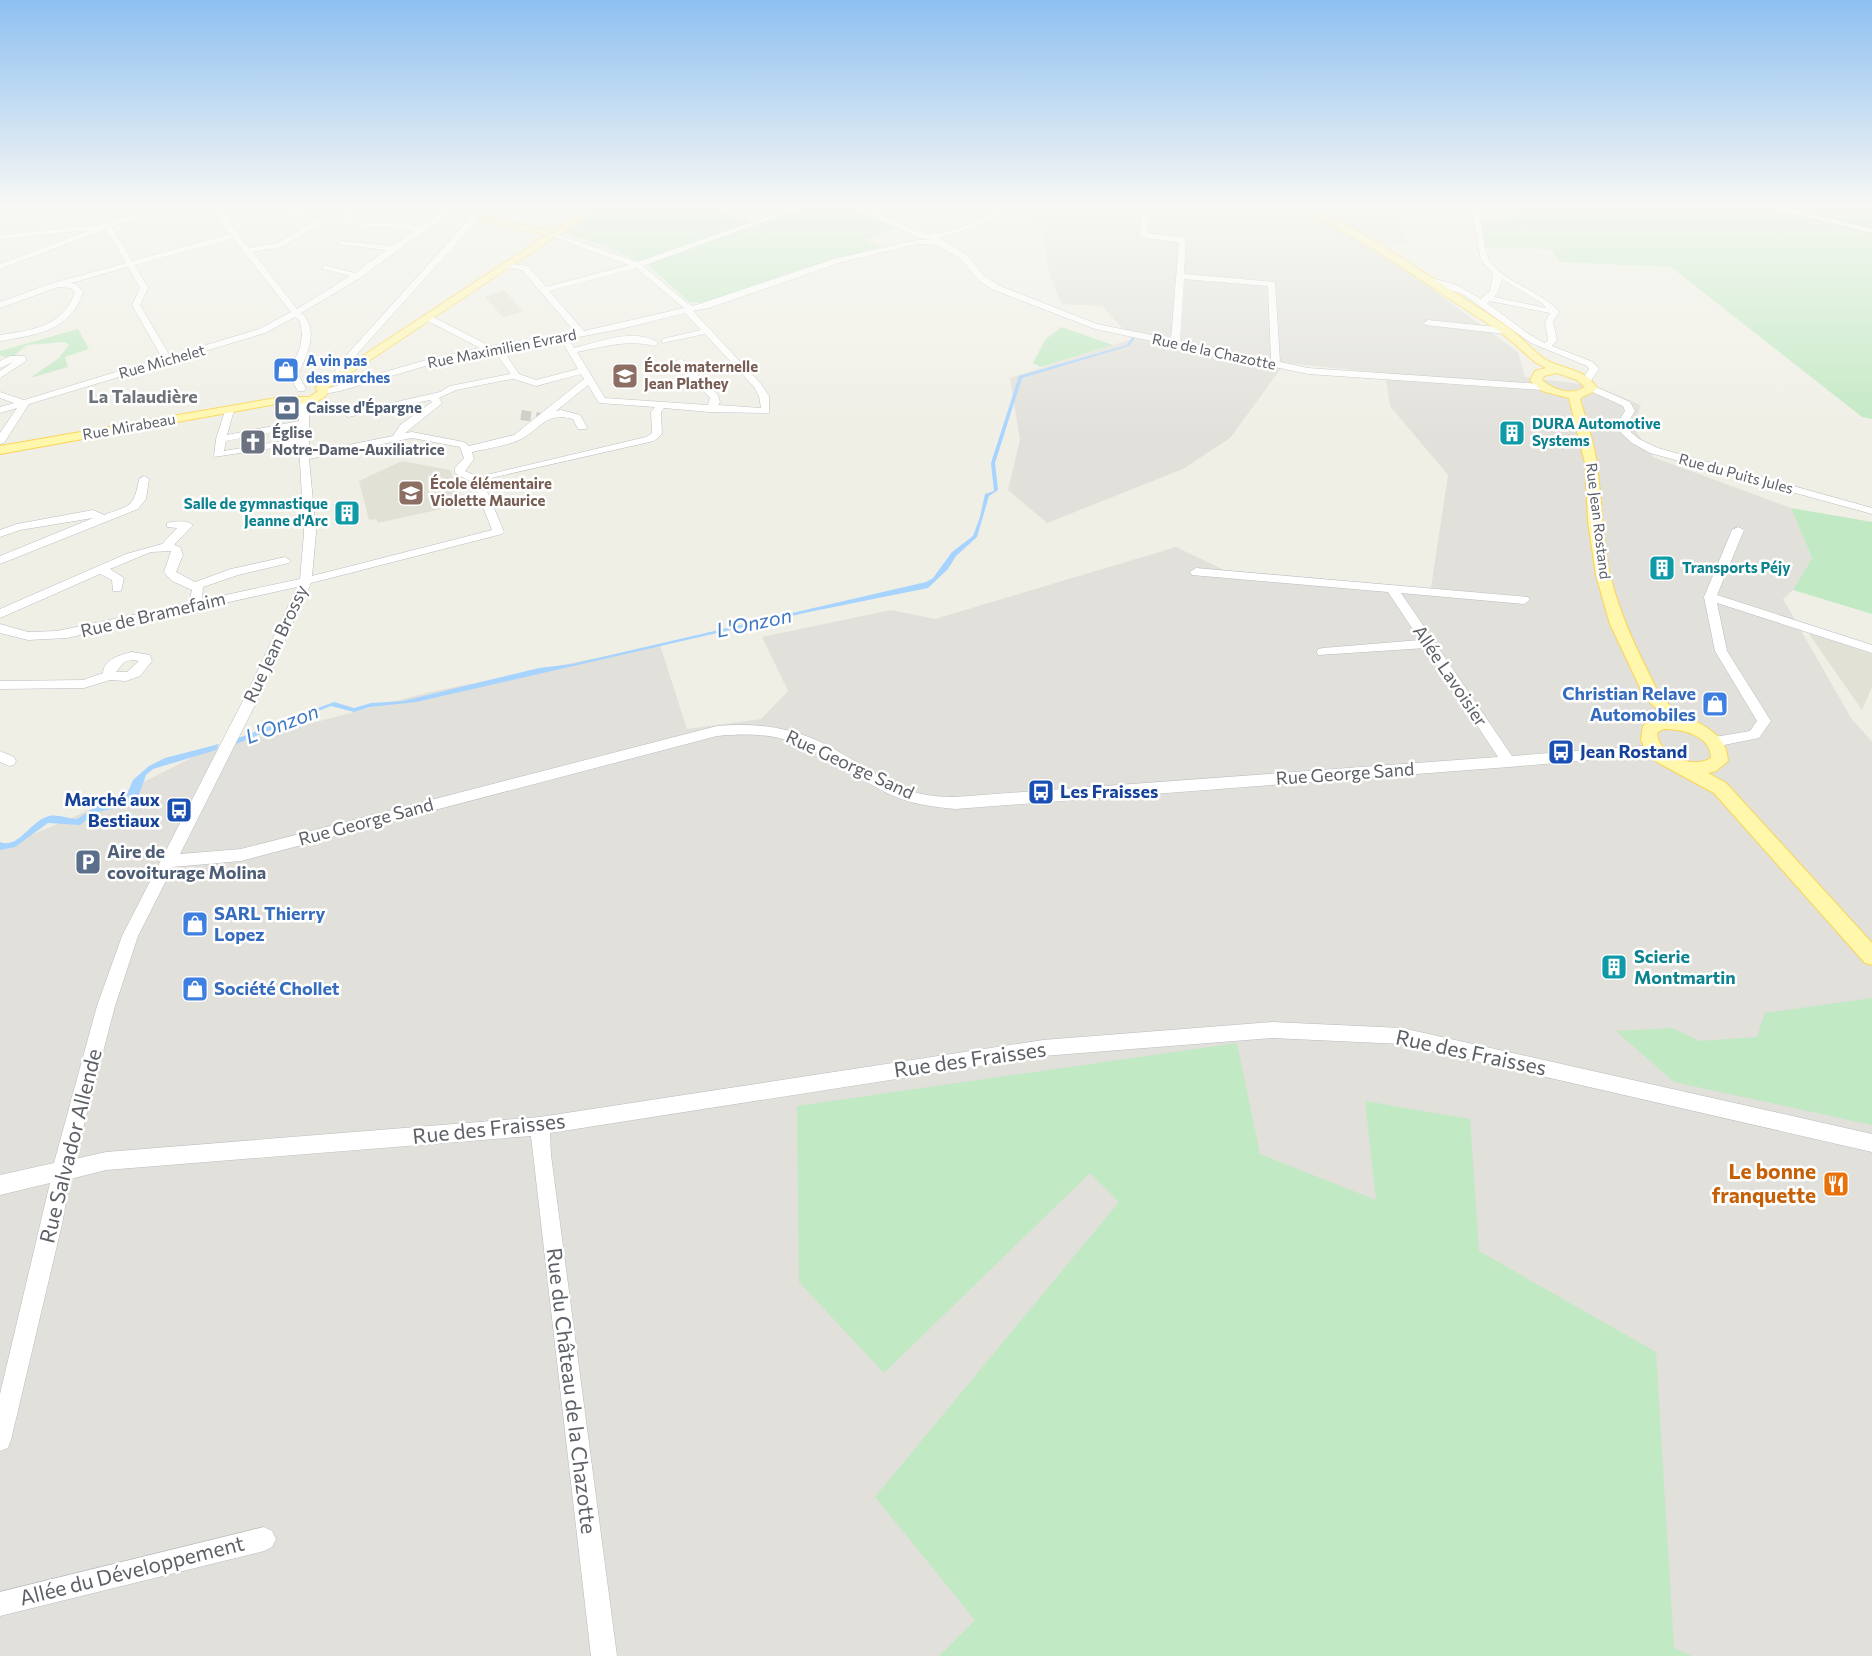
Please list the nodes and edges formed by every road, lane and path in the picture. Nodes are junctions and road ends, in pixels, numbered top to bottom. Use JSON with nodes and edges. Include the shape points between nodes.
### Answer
{"nodes":[{"id":1,"x":69,"y":281,"type":"edge"},
{"id":2,"x":140,"y":281,"type":"edge"},
{"id":3,"x":271,"y":281,"type":"edge"},
{"id":4,"x":348,"y":281,"type":"edge"},
{"id":5,"x":419,"y":281,"type":"edge"},
{"id":6,"x":484,"y":281,"type":"edge"},
{"id":7,"x":536,"y":281,"type":"edge"},
{"id":8,"x":577,"y":281,"type":"edge"},
{"id":9,"x":654,"y":281,"type":"edge"},
{"id":10,"x":776,"y":281,"type":"edge"},
{"id":11,"x":986,"y":281,"type":"edge"},
{"id":12,"x":1180,"y":281,"type":"edge"},
{"id":13,"x":1241,"y":281,"type":"edge"},
{"id":14,"x":1429,"y":281,"type":"edge"},
{"id":15,"x":1437,"y":281,"type":"edge"},
{"id":16,"x":1497,"y":281,"type":"edge"},
{"id":17,"x":1511,"y":281,"type":"edge"},
{"id":18,"x":56,"y":285,"type":"junction"},
{"id":19,"x":543,"y":290,"type":"junction"},
{"id":20,"x":1486,"y":300,"type":"junction"},
{"id":21,"x":0,"y":305,"type":"edge"},
{"id":22,"x":686,"y":309,"type":"junction"},
{"id":23,"x":295,"y":312,"type":"junction"},
{"id":24,"x":1555,"y":312,"type":"junction"},
{"id":25,"x":429,"y":318,"type":"junction"},
{"id":26,"x":1428,"y":323,"type":"dead end"},
{"id":27,"x":1506,"y":331,"type":"junction"},
{"id":28,"x":707,"y":332,"type":"junction"},
{"id":29,"x":581,"y":333,"type":"junction"},
{"id":30,"x":562,"y":336,"type":"junction"},
{"id":31,"x":0,"y":338,"type":"edge"},
{"id":32,"x":665,"y":341,"type":"dead end"},
{"id":33,"x":654,"y":343,"type":"dead end"},
{"id":34,"x":1175,"y":344,"type":"junction"},
{"id":35,"x":1547,"y":346,"type":"junction"},
{"id":36,"x":492,"y":349,"type":"junction"},
{"id":37,"x":571,"y":351,"type":"junction"},
{"id":38,"x":167,"y":359,"type":"junction"},
{"id":39,"x":1539,"y":360,"type":"junction"},
{"id":40,"x":681,"y":361,"type":"dead end"},
{"id":41,"x":0,"y":365,"type":"edge"},
{"id":42,"x":1276,"y":365,"type":"junction"},
{"id":43,"x":1557,"y":370,"type":"junction"},
{"id":44,"x":0,"y":375,"type":"edge"},
{"id":45,"x":343,"y":376,"type":"junction"},
{"id":46,"x":515,"y":376,"type":"junction"},
{"id":47,"x":585,"y":376,"type":"junction"},
{"id":48,"x":1541,"y":379,"type":"junction"},
{"id":49,"x":1583,"y":388,"type":"junction"},
{"id":50,"x":323,"y":390,"type":"junction"},
{"id":51,"x":0,"y":395,"type":"edge"},
{"id":52,"x":433,"y":396,"type":"junction"},
{"id":53,"x":302,"y":400,"type":"junction"},
{"id":54,"x":25,"y":403,"type":"junction"},
{"id":55,"x":661,"y":405,"type":"junction"},
{"id":56,"x":709,"y":409,"type":"junction"},
{"id":57,"x":0,"y":410,"type":"edge"},
{"id":58,"x":229,"y":410,"type":"junction"},
{"id":59,"x":348,"y":414,"type":"dead end"},
{"id":60,"x":542,"y":418,"type":"junction"},
{"id":61,"x":304,"y":423,"type":"junction"},
{"id":62,"x":582,"y":427,"type":"dead end"},
{"id":63,"x":398,"y":436,"type":"junction"},
{"id":64,"x":221,"y":438,"type":"junction"},
{"id":65,"x":304,"y":440,"type":"junction"},
{"id":66,"x":0,"y":441,"type":"edge"},
{"id":67,"x":0,"y":450,"type":"edge"},
{"id":68,"x":466,"y":450,"type":"junction"},
{"id":69,"x":304,"y":457,"type":"junction"},
{"id":70,"x":144,"y":479,"type":"dead end"},
{"id":71,"x":479,"y":480,"type":"junction"},
{"id":72,"x":1872,"y":511,"type":"edge"},
{"id":73,"x":99,"y":521,"type":"junction"},
{"id":74,"x":171,"y":525,"type":"dead end"},
{"id":75,"x":1738,"y":530,"type":"dead end"},
{"id":76,"x":0,"y":534,"type":"edge"},
{"id":77,"x":166,"y":546,"type":"junction"},
{"id":78,"x":0,"y":560,"type":"edge"},
{"id":79,"x":285,"y":561,"type":"dead end"},
{"id":80,"x":99,"y":569,"type":"junction"},
{"id":81,"x":1196,"y":572,"type":"dead end"},
{"id":82,"x":306,"y":581,"type":"junction"},
{"id":83,"x":195,"y":586,"type":"junction"},
{"id":84,"x":117,"y":588,"type":"dead end"},
{"id":85,"x":1392,"y":589,"type":"junction"},
{"id":86,"x":1710,"y":597,"type":"junction"},
{"id":87,"x":1524,"y":600,"type":"dead end"},
{"id":88,"x":195,"y":605,"type":"junction"},
{"id":89,"x":0,"y":614,"type":"edge"},
{"id":90,"x":0,"y":628,"type":"edge"},
{"id":91,"x":1428,"y":644,"type":"junction"},
{"id":92,"x":1872,"y":649,"type":"edge"},
{"id":93,"x":1323,"y":652,"type":"dead end"},
{"id":94,"x":110,"y":675,"type":"dead end"},
{"id":95,"x":0,"y":685,"type":"edge"},
{"id":96,"x":1653,"y":698,"type":"junction"},
{"id":97,"x":1654,"y":726,"type":"junction"},
{"id":98,"x":1687,"y":726,"type":"junction"},
{"id":99,"x":1713,"y":742,"type":"junction"},
{"id":100,"x":1655,"y":750,"type":"junction"},
{"id":101,"x":1509,"y":762,"type":"junction"},
{"id":102,"x":1715,"y":766,"type":"junction"},
{"id":103,"x":1682,"y":767,"type":"junction"},
{"id":104,"x":1720,"y":788,"type":"junction"},
{"id":105,"x":167,"y":861,"type":"junction"},
{"id":106,"x":1872,"y":957,"type":"edge"},
{"id":107,"x":540,"y":1126,"type":"junction"},
{"id":108,"x":1872,"y":1143,"type":"edge"},
{"id":109,"x":62,"y":1170,"type":"junction"},
{"id":110,"x":0,"y":1185,"type":"edge"},
{"id":111,"x":0,"y":1440,"type":"edge"},
{"id":112,"x":264,"y":1539,"type":"dead end"},
{"id":113,"x":0,"y":1604,"type":"edge"},
{"id":114,"x":604,"y":1656,"type":"edge"}],
"edges":[{"from":1,"to":18,"type":"street"},
{"from":2,"to":38,"type":"street","via":[[144,288],[136,305]]},
{"from":3,"to":23,"type":"street"},
{"from":4,"to":23,"type":"street","name":"Rue Michelet"},
{"from":5,"to":45,"type":"street","via":[[340,370]]},
{"from":6,"to":25,"type":"main road","name":"Rue Mirabeau"},
{"from":7,"to":19,"type":"street"},
{"from":8,"to":19,"type":"street"},
{"from":9,"to":22,"type":"street"},
{"from":10,"to":22,"type":"street","name":"Rue Maximilien Evrard","via":[[706,306]]},
{"from":11,"to":34,"type":"street","name":"Rue de la Chazotte","via":[[1095,326]]},
{"from":12,"to":34,"type":"street"},
{"from":13,"to":42,"type":"street","via":[[1272,284]]},
{"from":14,"to":27,"type":"main road"},
{"from":15,"to":20,"type":"street"},
{"from":16,"to":20,"type":"street"},
{"from":17,"to":24,"type":"street","via":[[1546,302]]},
{"from":18,"to":21,"type":"street"},
{"from":18,"to":31,"type":"street","via":[[73,286],[79,292],[64,318],[40,329]]},
{"from":19,"to":29,"type":"street"},
{"from":20,"to":24,"type":"street"},
{"from":20,"to":35,"type":"street","via":[[1528,338]]},
{"from":22,"to":28,"type":"street"},
{"from":22,"to":29,"type":"street","name":"Rue Maximilien Evrard"},
{"from":23,"to":38,"type":"street","name":"Rue Michelet","via":[[262,331]]},
{"from":23,"to":53,"type":"street","name":"Rue Jean Brossy","via":[[307,329],[302,357],[292,374]]},
{"from":24,"to":35,"type":"street","via":[[1549,322],[1553,340]]},
{"from":25,"to":36,"type":"street"},
{"from":25,"to":45,"type":"main road","name":"Rue Mirabeau"},
{"from":26,"to":27,"type":"street"},
{"from":27,"to":39,"type":"main road"},
{"from":28,"to":32,"type":"street"},
{"from":28,"to":56,"type":"street","via":[[758,386],[766,411]]},
{"from":29,"to":30,"type":"street","name":"Rue Maximilien Evrard"},
{"from":30,"to":36,"type":"street","name":"Rue Maximilien Evrard"},
{"from":30,"to":37,"type":"street"},
{"from":33,"to":37,"type":"street","via":[[646,339],[628,340]]},
{"from":34,"to":42,"type":"street","name":"Rue de la Chazotte"},
{"from":35,"to":49,"type":"street","via":[[1590,364],[1594,369]]},
{"from":36,"to":46,"type":"street"},
{"from":36,"to":50,"type":"street","name":"Rue Maximilien Evrard","via":[[449,356],[354,385]]},
{"from":37,"to":47,"type":"street"},
{"from":38,"to":54,"type":"street","name":"Rue Michelet"},
{"from":39,"to":43,"type":"main road"},
{"from":39,"to":48,"type":"main road"},
{"from":40,"to":56,"type":"street","via":[[715,397]]},
{"from":41,"to":44,"type":"street","via":[[10,358],[23,359]]},
{"from":42,"to":48,"type":"street","name":"Rue de la Chazotte","via":[[1308,371],[1518,384]]},
{"from":43,"to":48,"type":"main road"},
{"from":43,"to":49,"type":"main road"},
{"from":45,"to":50,"type":"main road","name":"Rue Mirabeau"},
{"from":46,"to":47,"type":"street","via":[[536,383]]},
{"from":46,"to":52,"type":"street","via":[[453,388]]},
{"from":47,"to":55,"type":"street","via":[[602,401]]},
{"from":47,"to":60,"type":"street"},
{"from":48,"to":49,"type":"main road","via":[[1560,394]]},
{"from":49,"to":72,"type":"street","name":"Rue du Puits Jules","via":[[1628,404],[1630,411],[1620,427],[1648,449]]},
{"from":49,"to":96,"type":"main road","name":"Rue Jean Rostand","via":[[1594,521],[1603,575],[1617,624]]},
{"from":50,"to":53,"type":"main road","name":"Rue Mirabeau","via":[[319,397]]},
{"from":51,"to":54,"type":"street"},
{"from":52,"to":59,"type":"street"},
{"from":52,"to":63,"type":"street","via":[[437,403]]},
{"from":53,"to":58,"type":"main road","name":"Rue Mirabeau"},
{"from":53,"to":61,"type":"street","name":"Rue Jean Brossy"},
{"from":54,"to":57,"type":"street","name":"Rue Michelet"},
{"from":54,"to":66,"type":"street"},
{"from":55,"to":56,"type":"street"},
{"from":55,"to":71,"type":"street","via":[[656,412],[657,434],[650,439]]},
{"from":58,"to":64,"type":"street"},
{"from":58,"to":67,"type":"main road","name":"Rue Mirabeau"},
{"from":60,"to":62,"type":"street","via":[[561,413],[578,417]]},
{"from":60,"to":68,"type":"street","via":[[518,437]]},
{"from":61,"to":64,"type":"street"},
{"from":61,"to":65,"type":"street","name":"Rue Jean Brossy"},
{"from":63,"to":68,"type":"street","via":[[412,435],[464,446]]},
{"from":63,"to":69,"type":"street"},
{"from":64,"to":65,"type":"street","via":[[219,455]]},
{"from":65,"to":69,"type":"street","name":"Rue Jean Brossy"},
{"from":68,"to":71,"type":"street","via":[[469,459],[459,473]]},
{"from":69,"to":82,"type":"street","name":"Rue Jean Brossy","via":[[310,533]]},
{"from":70,"to":73,"type":"street","via":[[141,499],[134,507]]},
{"from":71,"to":82,"type":"street","name":"Rue de Bramefaim","via":[[498,532]]},
{"from":73,"to":76,"type":"street","via":[[93,513],[17,527]]},
{"from":73,"to":78,"type":"street"},
{"from":74,"to":77,"type":"street","via":[[187,525]]},
{"from":75,"to":86,"type":"street"},
{"from":77,"to":80,"type":"street","via":[[137,547]]},
{"from":77,"to":83,"type":"street","via":[[176,549],[170,572],[173,577]]},
{"from":79,"to":83,"type":"street"},
{"from":80,"to":84,"type":"street","via":[[118,578]]},
{"from":80,"to":89,"type":"street"},
{"from":81,"to":85,"type":"street"},
{"from":82,"to":88,"type":"street","name":"Rue de Bramefaim"},
{"from":82,"to":105,"type":"street","name":"Rue Jean Brossy","via":[[256,689]]},
{"from":83,"to":88,"type":"street"},
{"from":85,"to":87,"type":"street"},
{"from":85,"to":91,"type":"street","name":"Allée Lavoisier"},
{"from":86,"to":92,"type":"street"},
{"from":86,"to":99,"type":"street","via":[[1721,651],[1764,721],[1754,735]]},
{"from":88,"to":90,"type":"street","name":"Rue de Bramefaim","via":[[57,636],[23,637]]},
{"from":91,"to":93,"type":"street"},
{"from":91,"to":101,"type":"street","name":"Allée Lavoisier"},
{"from":94,"to":95,"type":"street","via":[[84,684]]},
{"from":96,"to":97,"type":"main road"},
{"from":96,"to":98,"type":"main road"},
{"from":97,"to":98,"type":"main road"},
{"from":97,"to":100,"type":"main road","via":[[1648,736]]},
{"from":98,"to":99,"type":"main road"},
{"from":99,"to":102,"type":"main road","via":[[1720,755]]},
{"from":100,"to":101,"type":"street","name":"Rue George Sand"},
{"from":100,"to":103,"type":"main road"},
{"from":101,"to":105,"type":"street","name":"Rue George Sand","via":[[955,803],[906,795],[794,736],[758,728],[737,729],[241,855]]},
{"from":102,"to":103,"type":"main road"},
{"from":102,"to":104,"type":"main road"},
{"from":103,"to":104,"type":"main road"},
{"from":104,"to":106,"type":"main road"},
{"from":105,"to":109,"type":"street","name":"Rue Salvador Allende","via":[[130,936],[106,1006]]},
{"from":107,"to":108,"type":"street","name":"Rue des Fraisses","via":[[1042,1048],[1272,1030],[1402,1036]]},
{"from":107,"to":109,"type":"street","name":"Rue des Fraisses","via":[[106,1161]]},
{"from":107,"to":114,"type":"street","name":"Rue du Château de la Chazotte"},
{"from":109,"to":110,"type":"street","name":"Rue des Fraisses"},
{"from":109,"to":111,"type":"street","name":"Rue Salvador Allende"},
{"from":112,"to":113,"type":"street","name":"Allée du Développement"}]}
